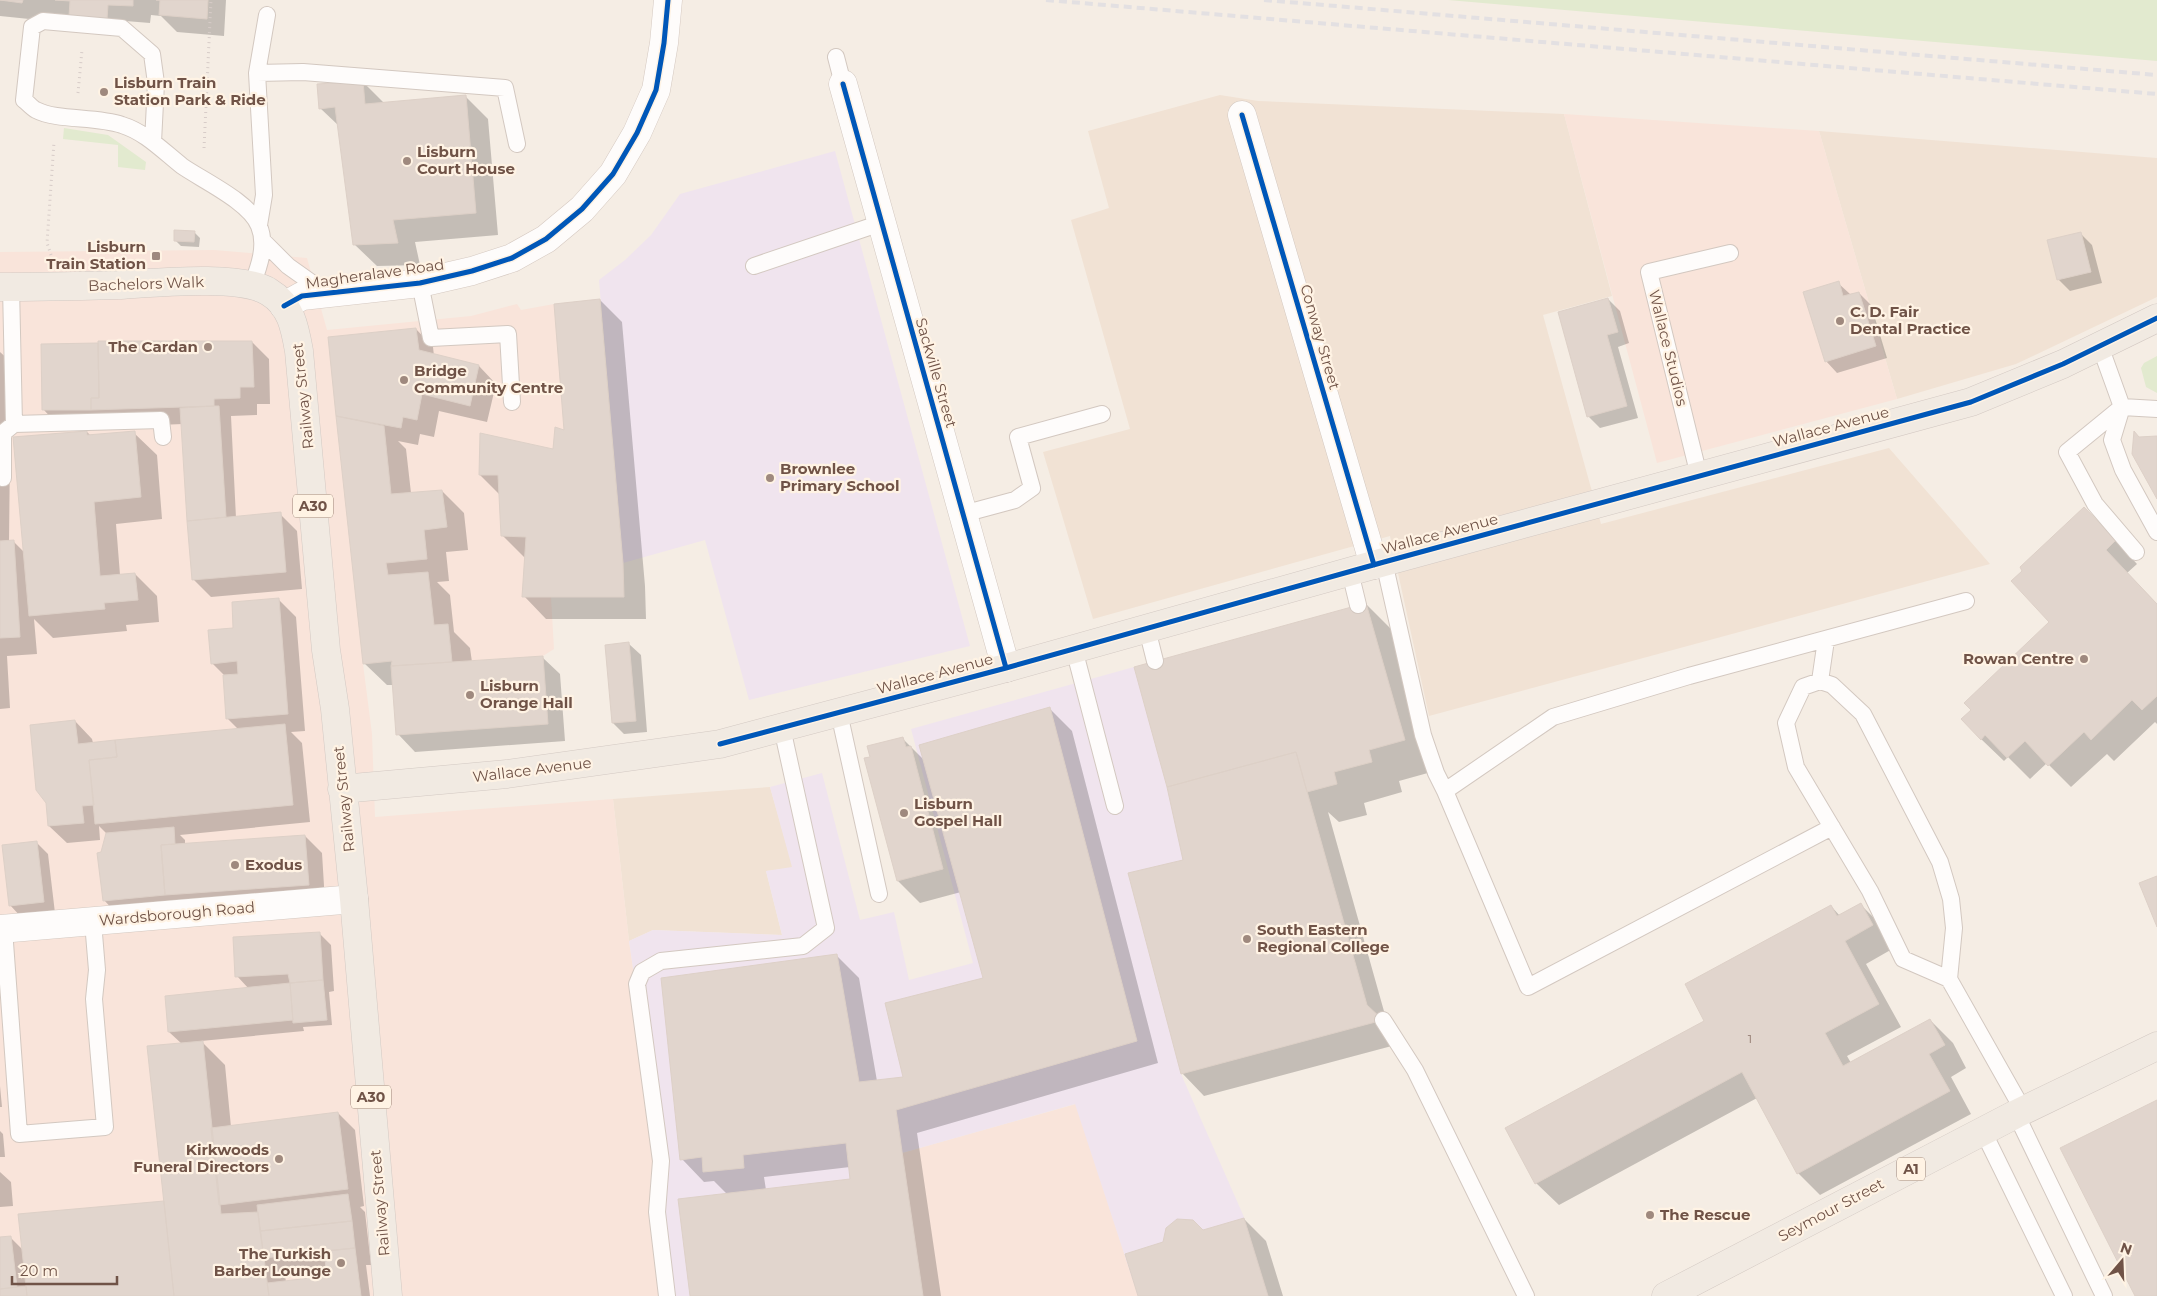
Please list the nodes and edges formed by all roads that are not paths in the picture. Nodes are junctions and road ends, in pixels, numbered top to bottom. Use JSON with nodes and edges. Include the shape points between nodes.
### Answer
{"nodes":[{"id":1,"x":668,"y":0,"type":"edge"},
{"id":2,"x":266,"y":15,"type":"dead end"},
{"id":3,"x":836,"y":57,"type":"dead end"},
{"id":4,"x":256,"y":73,"type":"junction"},
{"id":5,"x":843,"y":84,"type":"joint"},
{"id":6,"x":1242,"y":115,"type":"dead end"},
{"id":7,"x":153,"y":142,"type":"junction"},
{"id":8,"x":518,"y":144,"type":"dead end"},
{"id":9,"x":881,"y":223,"type":"junction"},
{"id":10,"x":261,"y":232,"type":"junction"},
{"id":11,"x":1730,"y":252,"type":"dead end"},
{"id":12,"x":754,"y":266,"type":"dead end"},
{"id":13,"x":420,"y":283,"type":"junction"},
{"id":14,"x":252,"y":285,"type":"junction"},
{"id":15,"x":5,"y":287,"type":"edge"},
{"id":16,"x":326,"y":293,"type":"junction"},
{"id":17,"x":284,"y":306,"type":"junction"},
{"id":18,"x":2157,"y":318,"type":"edge"},
{"id":19,"x":2100,"y":346,"type":"junction"},
{"id":20,"x":512,"y":402,"type":"dead end"},
{"id":21,"x":2122,"y":407,"type":"junction"},
{"id":22,"x":2157,"y":409,"type":"edge"},
{"id":23,"x":1102,"y":414,"type":"dead end"},
{"id":24,"x":14,"y":424,"type":"junction"},
{"id":25,"x":163,"y":437,"type":"dead end"},
{"id":26,"x":1699,"y":476,"type":"junction"},
{"id":27,"x":3,"y":478,"type":"dead end"},
{"id":28,"x":963,"y":514,"type":"junction"},
{"id":29,"x":2157,"y":532,"type":"edge"},
{"id":30,"x":2136,"y":552,"type":"dead end"},
{"id":31,"x":1369,"y":566,"type":"junction"},
{"id":32,"x":1966,"y":600,"type":"dead end"},
{"id":33,"x":1358,"y":605,"type":"dead end"},
{"id":34,"x":1147,"y":629,"type":"junction"},
{"id":35,"x":1826,"y":640,"type":"junction"},
{"id":36,"x":1074,"y":649,"type":"junction"},
{"id":37,"x":1155,"y":661,"type":"dead end"},
{"id":38,"x":1006,"y":668,"type":"junction"},
{"id":39,"x":1820,"y":681,"type":"junction"},
{"id":40,"x":839,"y":713,"type":"junction"},
{"id":41,"x":782,"y":728,"type":"junction"},
{"id":42,"x":342,"y":789,"type":"junction"},
{"id":43,"x":1445,"y":791,"type":"junction"},
{"id":44,"x":1115,"y":806,"type":"dead end"},
{"id":45,"x":1832,"y":827,"type":"junction"},
{"id":46,"x":879,"y":894,"type":"dead end"},
{"id":47,"x":354,"y":899,"type":"junction"},
{"id":48,"x":93,"y":922,"type":"junction"},
{"id":49,"x":2,"y":929,"type":"edge"},
{"id":50,"x":1949,"y":979,"type":"junction"},
{"id":51,"x":1383,"y":1020,"type":"dead end"},
{"id":52,"x":2157,"y":1046,"type":"edge"},
{"id":53,"x":2020,"y":1112,"type":"junction"},
{"id":54,"x":1983,"y":1131,"type":"junction"},
{"id":55,"x":388,"y":1296,"type":"edge"},
{"id":56,"x":667,"y":1296,"type":"edge"},
{"id":57,"x":1526,"y":1296,"type":"edge"},
{"id":58,"x":1666,"y":1296,"type":"edge"},
{"id":59,"x":2064,"y":1296,"type":"edge"},
{"id":60,"x":2104,"y":1296,"type":"edge"}],
"edges":[{"from":1,"to":13,"type":"street","name":"Magheralave Road","via":[[656,90],[637,133],[613,174],[582,209],[546,239],[512,258],[472,272]]},
{"from":2,"to":4,"type":"lane"},
{"from":3,"to":5,"type":"lane"},
{"from":4,"to":8,"type":"lane","via":[[303,72],[505,88]]},
{"from":4,"to":10,"type":"lane","via":[[264,195]]},
{"from":5,"to":9,"type":"street","name":"Sackville Street"},
{"from":6,"to":31,"type":"street","name":"Conway Street"},
{"from":7,"to":7,"type":"lane","via":[[124,125],[98,118],[56,115],[36,110],[24,100],[32,27],[43,21],[122,28],[152,54],[156,83]]},
{"from":7,"to":10,"type":"lane","via":[[182,166],[240,203]]},
{"from":9,"to":12,"type":"lane"},
{"from":9,"to":28,"type":"street","name":"Sackville Street"},
{"from":10,"to":14,"type":"lane","via":[[260,264]]},
{"from":10,"to":16,"type":"lane","via":[[288,266]]},
{"from":11,"to":26,"type":"lane","name":"Wallace Studios","via":[[1649,272]]},
{"from":13,"to":16,"type":"street","name":"Magheralave Road"},
{"from":13,"to":20,"type":"lane","via":[[431,338],[508,334]]},
{"from":14,"to":15,"type":"main road","name":"Bachelors Walk","number":"A30","via":[[214,281]]},
{"from":14,"to":17,"type":"main road","name":"Bachelors Walk","number":"A30","via":[[270,292]]},
{"from":15,"to":24,"type":"lane"},
{"from":16,"to":17,"type":"street","name":"Magheralave Road","via":[[302,296]]},
{"from":17,"to":42,"type":"main road","name":"Railway Street","number":"A30","via":[[294,322],[299,351]]},
{"from":18,"to":19,"type":"main road","name":"Wallace Avenue"},
{"from":19,"to":21,"type":"lane"},
{"from":19,"to":26,"type":"main road","name":"Wallace Avenue","via":[[1971,402]]},
{"from":21,"to":22,"type":"lane"},
{"from":21,"to":29,"type":"lane","via":[[2112,440]]},
{"from":21,"to":30,"type":"lane","via":[[2067,452],[2095,504]]},
{"from":23,"to":28,"type":"lane","via":[[1018,437],[1032,488],[1015,500]]},
{"from":24,"to":25,"type":"lane","via":[[162,420]]},
{"from":24,"to":27,"type":"lane","via":[[3,433]]},
{"from":26,"to":31,"type":"main road","name":"Wallace Avenue"},
{"from":28,"to":38,"type":"street","name":"Sackville Street"},
{"from":31,"to":33,"type":"lane"},
{"from":31,"to":34,"type":"main road","name":"Wallace Avenue"},
{"from":31,"to":43,"type":"lane","via":[[1432,762]]},
{"from":32,"to":35,"type":"lane"},
{"from":34,"to":36,"type":"main road","name":"Wallace Avenue"},
{"from":34,"to":37,"type":"lane"},
{"from":35,"to":39,"type":"lane"},
{"from":35,"to":43,"type":"lane","via":[[1689,676],[1553,717]]},
{"from":36,"to":38,"type":"main road","name":"Wallace Avenue"},
{"from":36,"to":44,"type":"lane"},
{"from":38,"to":40,"type":"main road","name":"Wallace Avenue"},
{"from":39,"to":45,"type":"lane","via":[[1803,687],[1786,723],[1796,767]]},
{"from":39,"to":50,"type":"lane","via":[[1832,685],[1863,714],[1940,862],[1953,918]]},
{"from":40,"to":41,"type":"main road","name":"Wallace Avenue"},
{"from":40,"to":46,"type":"lane"},
{"from":41,"to":42,"type":"main road","name":"Wallace Avenue","via":[[720,744],[592,763]]},
{"from":41,"to":56,"type":"lane","via":[[826,928],[803,946],[661,961],[642,972],[637,984],[661,1161],[657,1212]]},
{"from":42,"to":47,"type":"main road","name":"Railway Street","number":"A30"},
{"from":43,"to":45,"type":"lane","via":[[1528,988]]},
{"from":45,"to":50,"type":"lane","via":[[1870,891],[1904,959]]},
{"from":47,"to":48,"type":"street","name":"Wardsborough Road"},
{"from":47,"to":55,"type":"main road","name":"Railway Street","number":"A30"},
{"from":48,"to":49,"type":"street","name":"Wardsborough Road"},
{"from":48,"to":49,"type":"lane","via":[[97,970],[94,999],[105,1127],[19,1134]]},
{"from":50,"to":53,"type":"lane"},
{"from":51,"to":57,"type":"lane","via":[[1415,1070]]},
{"from":52,"to":53,"type":"main road","name":"Seymour Street","number":"A1"},
{"from":53,"to":54,"type":"main road","name":"Seymour Street","number":"A1"},
{"from":53,"to":60,"type":"lane"},
{"from":54,"to":58,"type":"main road","name":"Seymour Street","number":"A1"},
{"from":54,"to":59,"type":"lane"}]}
